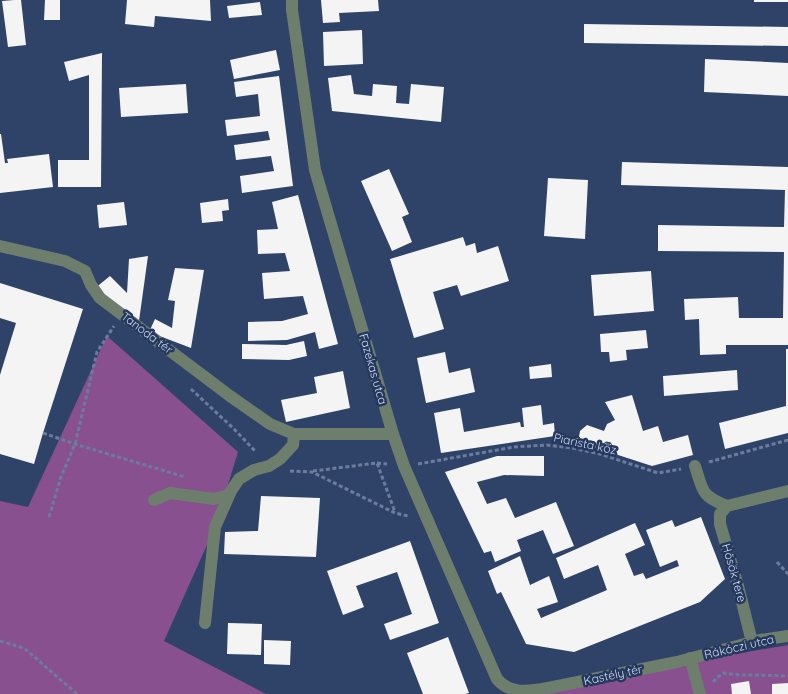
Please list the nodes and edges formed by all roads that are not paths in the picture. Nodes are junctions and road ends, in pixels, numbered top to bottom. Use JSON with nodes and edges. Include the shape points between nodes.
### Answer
{"nodes":[{"id":1,"x":292,"y":0,"type":"edge"},
{"id":2,"x":0,"y":246,"type":"edge"},
{"id":3,"x":294,"y":434,"type":"junction"},
{"id":4,"x":392,"y":434,"type":"junction"},
{"id":5,"x":695,"y":466,"type":"road end"},
{"id":6,"x":788,"y":491,"type":"edge"},
{"id":7,"x":229,"y":495,"type":"junction"},
{"id":8,"x":154,"y":500,"type":"dead end"},
{"id":9,"x":727,"y":506,"type":"junction"},
{"id":10,"x":205,"y":623,"type":"dead end"},
{"id":11,"x":788,"y":636,"type":"edge"},
{"id":12,"x":752,"y":642,"type":"junction"},
{"id":13,"x":690,"y":658,"type":"junction"},
{"id":14,"x":536,"y":690,"type":"joint"},
{"id":15,"x":704,"y":691,"type":"edge"},
{"id":16,"x":512,"y":693,"type":"edge"}],
"edges":[{"from":1,"to":4,"type":"street","name":"Fazekas utca","via":[[315,170]]},
{"from":2,"to":3,"type":"street","name":"Tanoda tér","via":[[65,260],[85,271],[100,298],[230,396],[270,424]]},
{"from":3,"to":4,"type":"street","name":"Tanoda tér"},
{"from":3,"to":7,"type":"street","via":[[293,445],[280,459],[239,479]]},
{"from":4,"to":16,"type":"street","name":"Fazekas utca","via":[[497,679]]},
{"from":5,"to":9,"type":"street","via":[[704,493]]},
{"from":6,"to":9,"type":"street"},
{"from":7,"to":8,"type":"street","via":[[214,499],[170,493]]},
{"from":7,"to":10,"type":"street","via":[[215,527]]},
{"from":9,"to":12,"type":"street","name":"Hősök tere","via":[[720,514],[720,524]]},
{"from":11,"to":12,"type":"street","name":"Rákóczi utca"},
{"from":12,"to":13,"type":"street","name":"Rákóczi utca"},
{"from":13,"to":14,"type":"street","name":"Kastély tér"},
{"from":13,"to":15,"type":"street"},
{"from":14,"to":16,"type":"street","name":"Fazekas utca"}]}
